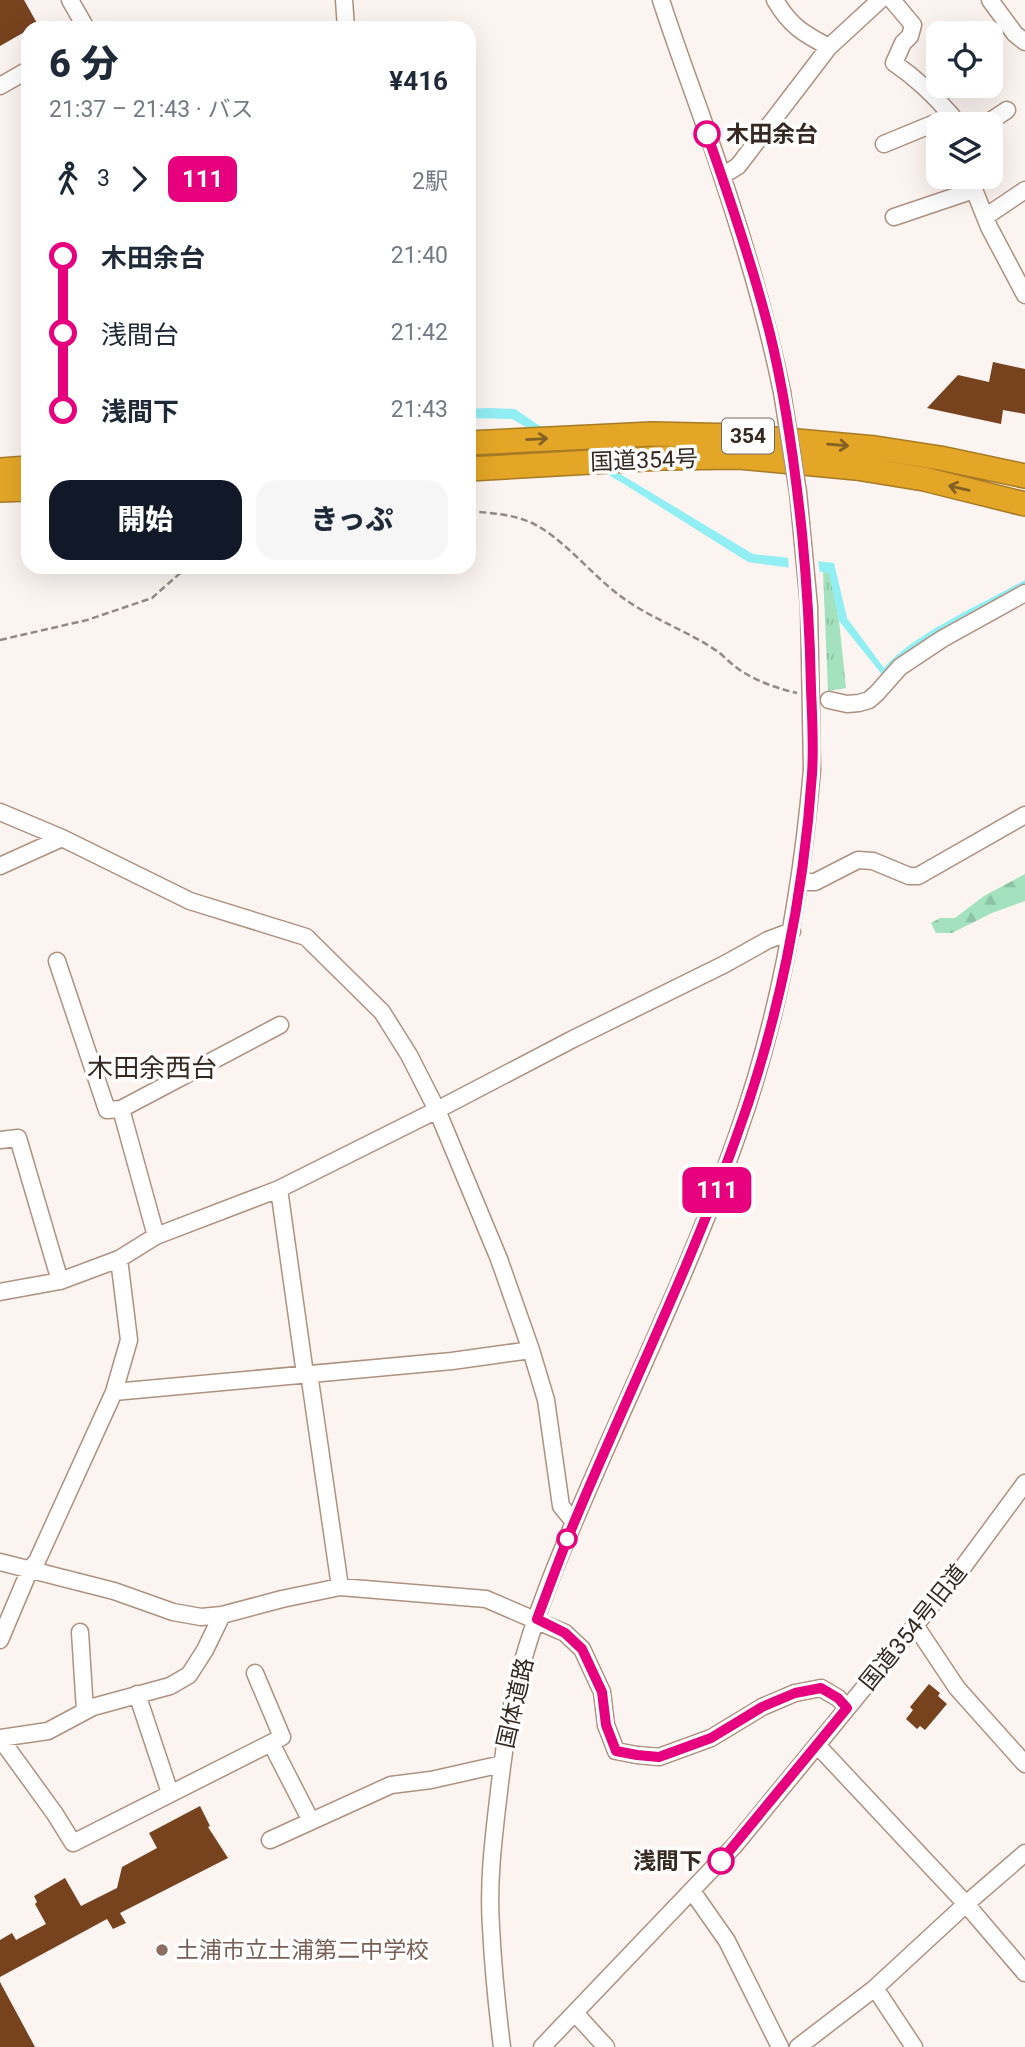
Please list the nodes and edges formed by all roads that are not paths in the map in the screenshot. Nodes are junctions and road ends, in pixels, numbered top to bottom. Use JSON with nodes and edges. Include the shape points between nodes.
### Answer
{"nodes":[{"id":1,"x":70,"y":0,"type":"edge"},
{"id":2,"x":344,"y":0,"type":"edge"},
{"id":3,"x":661,"y":0,"type":"edge"},
{"id":4,"x":775,"y":0,"type":"edge"},
{"id":5,"x":880,"y":0,"type":"edge"},
{"id":6,"x":891,"y":0,"type":"edge"},
{"id":7,"x":990,"y":0,"type":"edge"},
{"id":8,"x":82,"y":21,"type":"edge"},
{"id":9,"x":346,"y":21,"type":"edge"},
{"id":10,"x":1025,"y":42,"type":"edge"},
{"id":11,"x":829,"y":47,"type":"junction"},
{"id":12,"x":21,"y":74,"type":"edge"},
{"id":13,"x":0,"y":86,"type":"edge"},
{"id":14,"x":1007,"y":110,"type":"dead end"},
{"id":15,"x":946,"y":112,"type":"edge"},
{"id":16,"x":1003,"y":113,"type":"edge"},
{"id":17,"x":926,"y":129,"type":"edge"},
{"id":18,"x":884,"y":144,"type":"dead end"},
{"id":19,"x":722,"y":176,"type":"junction"},
{"id":20,"x":958,"y":189,"type":"edge"},
{"id":21,"x":974,"y":189,"type":"edge"},
{"id":22,"x":1025,"y":190,"type":"edge"},
{"id":23,"x":894,"y":217,"type":"dead end"},
{"id":24,"x":985,"y":217,"type":"junction"},
{"id":25,"x":1025,"y":295,"type":"edge"},
{"id":26,"x":476,"y":443,"type":"edge"},
{"id":27,"x":21,"y":468,"type":"edge"},
{"id":28,"x":476,"y":469,"type":"edge"},
{"id":29,"x":0,"y":470,"type":"edge"},
{"id":30,"x":1025,"y":476,"type":"edge"},
{"id":31,"x":21,"y":489,"type":"edge"},
{"id":32,"x":0,"y":490,"type":"edge"},
{"id":33,"x":1025,"y":504,"type":"edge"},
{"id":34,"x":1025,"y":593,"type":"edge"},
{"id":35,"x":829,"y":699,"type":"road end"},
{"id":36,"x":0,"y":812,"type":"edge"},
{"id":37,"x":1025,"y":815,"type":"edge"},
{"id":38,"x":62,"y":838,"type":"junction"},
{"id":39,"x":0,"y":866,"type":"edge"},
{"id":40,"x":800,"y":882,"type":"junction"},
{"id":41,"x":792,"y":931,"type":"junction"},
{"id":42,"x":57,"y":961,"type":"dead end"},
{"id":43,"x":279,"y":1025,"type":"dead end"},
{"id":44,"x":121,"y":1109,"type":"junction"},
{"id":45,"x":437,"y":1110,"type":"junction"},
{"id":46,"x":0,"y":1140,"type":"edge"},
{"id":47,"x":278,"y":1189,"type":"junction"},
{"id":48,"x":156,"y":1236,"type":"junction"},
{"id":49,"x":118,"y":1259,"type":"junction"},
{"id":50,"x":60,"y":1281,"type":"junction"},
{"id":51,"x":0,"y":1292,"type":"edge"},
{"id":52,"x":531,"y":1350,"type":"junction"},
{"id":53,"x":305,"y":1374,"type":"junction"},
{"id":54,"x":114,"y":1392,"type":"junction"},
{"id":55,"x":1025,"y":1483,"type":"edge"},
{"id":56,"x":574,"y":1522,"type":"junction"},
{"id":57,"x":0,"y":1562,"type":"edge"},
{"id":58,"x":30,"y":1569,"type":"junction"},
{"id":59,"x":340,"y":1587,"type":"junction"},
{"id":60,"x":222,"y":1615,"type":"junction"},
{"id":61,"x":537,"y":1619,"type":"junction"},
{"id":62,"x":915,"y":1625,"type":"junction"},
{"id":63,"x":80,"y":1632,"type":"dead end"},
{"id":64,"x":0,"y":1640,"type":"edge"},
{"id":65,"x":255,"y":1673,"type":"dead end"},
{"id":66,"x":137,"y":1694,"type":"junction"},
{"id":67,"x":847,"y":1708,"type":"junction"},
{"id":68,"x":85,"y":1711,"type":"junction"},
{"id":69,"x":0,"y":1738,"type":"edge"},
{"id":70,"x":271,"y":1743,"type":"junction"},
{"id":71,"x":817,"y":1745,"type":"junction"},
{"id":72,"x":502,"y":1764,"type":"junction"},
{"id":73,"x":1025,"y":1764,"type":"edge"},
{"id":74,"x":170,"y":1793,"type":"junction"},
{"id":75,"x":311,"y":1821,"type":"junction"},
{"id":76,"x":271,"y":1840,"type":"dead end"},
{"id":77,"x":1025,"y":1853,"type":"edge"},
{"id":78,"x":692,"y":1891,"type":"junction"},
{"id":79,"x":966,"y":1904,"type":"junction"},
{"id":80,"x":1025,"y":1973,"type":"edge"},
{"id":81,"x":875,"y":1988,"type":"junction"},
{"id":82,"x":575,"y":2013,"type":"junction"},
{"id":83,"x":502,"y":2047,"type":"edge"},
{"id":84,"x":542,"y":2047,"type":"edge"},
{"id":85,"x":606,"y":2047,"type":"edge"},
{"id":86,"x":780,"y":2047,"type":"edge"},
{"id":87,"x":798,"y":2047,"type":"edge"},
{"id":88,"x":914,"y":2047,"type":"edge"}],
"edges":[{"from":1,"to":8,"type":"street"},
{"from":2,"to":9,"type":"street"},
{"from":3,"to":19,"type":"street","name":"国体道路"},
{"from":4,"to":11,"type":"street","via":[[794,26]]},
{"from":5,"to":11,"type":"street"},
{"from":6,"to":15,"type":"street","via":[[914,25],[894,62],[938,99]]},
{"from":7,"to":10,"type":"street"},
{"from":11,"to":19,"type":"street","via":[[738,166]]},
{"from":12,"to":13,"type":"street"},
{"from":14,"to":16,"type":"street"},
{"from":17,"to":18,"type":"street"},
{"from":19,"to":40,"type":"street","name":"国体道路","bridge":true,"via":[[763,308],[798,492],[809,606],[812,770]]},
{"from":20,"to":23,"type":"street"},
{"from":21,"to":24,"type":"street"},
{"from":22,"to":24,"type":"street"},
{"from":24,"to":25,"type":"street"},
{"from":26,"to":30,"type":"highway","name":"国道354号","number":"354","one_way":true,"via":[[652,434],[741,436],[875,448]]},
{"from":27,"to":29,"type":"highway"},
{"from":33,"to":28,"type":"highway","name":"国道354号","number":"354","one_way":true,"via":[[911,477],[739,457]]},
{"from":31,"to":32,"type":"highway"},
{"from":34,"to":35,"type":"street","via":[[900,667],[869,700],[847,704]]},
{"from":36,"to":38,"type":"street"},
{"from":37,"to":40,"type":"street","via":[[918,876],[858,860],[814,882]]},
{"from":38,"to":39,"type":"street"},
{"from":38,"to":45,"type":"street","via":[[190,901],[306,937],[382,1012]]},
{"from":40,"to":41,"type":"street","name":"国体道路"},
{"from":41,"to":45,"type":"street"},
{"from":41,"to":56,"type":"street","name":"国体道路","via":[[738,1134]]},
{"from":42,"to":44,"type":"street","via":[[107,1110]]},
{"from":43,"to":44,"type":"street"},
{"from":44,"to":48,"type":"street"},
{"from":45,"to":47,"type":"street"},
{"from":45,"to":52,"type":"street"},
{"from":46,"to":50,"type":"street","via":[[18,1138]]},
{"from":47,"to":48,"type":"street"},
{"from":47,"to":53,"type":"street"},
{"from":48,"to":49,"type":"street"},
{"from":49,"to":50,"type":"street"},
{"from":49,"to":54,"type":"street","via":[[129,1340]]},
{"from":50,"to":51,"type":"street"},
{"from":52,"to":53,"type":"street"},
{"from":52,"to":56,"type":"street","via":[[546,1400],[562,1506]]},
{"from":53,"to":54,"type":"street"},
{"from":53,"to":59,"type":"street","via":[[310,1380]]},
{"from":54,"to":58,"type":"street"},
{"from":55,"to":62,"type":"street","name":"国道354号旧道"},
{"from":56,"to":61,"type":"street","name":"国体道路"},
{"from":57,"to":58,"type":"street"},
{"from":58,"to":60,"type":"street","via":[[173,1612]]},
{"from":58,"to":64,"type":"street"},
{"from":59,"to":60,"type":"street"},
{"from":59,"to":61,"type":"street","via":[[486,1599]]},
{"from":60,"to":66,"type":"street","via":[[189,1675],[170,1686]]},
{"from":61,"to":67,"type":"street","via":[[565,1633],[582,1649],[602,1692],[606,1725],[616,1751],[659,1757],[711,1738],[762,1707],[821,1688]]},
{"from":61,"to":72,"type":"street","name":"国体道路","via":[[515,1692]]},
{"from":62,"to":67,"type":"street","name":"国道354号旧道"},
{"from":62,"to":73,"type":"street","via":[[957,1688]]},
{"from":63,"to":68,"type":"street"},
{"from":65,"to":70,"type":"street","via":[[282,1737]]},
{"from":66,"to":68,"type":"street"},
{"from":66,"to":74,"type":"street"},
{"from":67,"to":71,"type":"street","name":"国道354号旧道"},
{"from":68,"to":69,"type":"street","via":[[48,1731]]},
{"from":69,"to":74,"type":"street","via":[[73,1843]]},
{"from":70,"to":74,"type":"street"},
{"from":70,"to":75,"type":"street"},
{"from":71,"to":78,"type":"street","name":"国道354号旧道"},
{"from":71,"to":79,"type":"street"},
{"from":72,"to":75,"type":"street","via":[[391,1785]]},
{"from":72,"to":83,"type":"street","name":"国体道路","via":[[492,1845],[491,1925]]},
{"from":75,"to":76,"type":"street"},
{"from":77,"to":79,"type":"street"},
{"from":78,"to":82,"type":"street","name":"国道354号旧道"},
{"from":78,"to":86,"type":"street","via":[[727,1941]]},
{"from":79,"to":80,"type":"street"},
{"from":79,"to":81,"type":"street"},
{"from":81,"to":87,"type":"street"},
{"from":81,"to":88,"type":"street"},
{"from":82,"to":84,"type":"street","name":"国道354号旧道"},
{"from":82,"to":85,"type":"street"}]}
